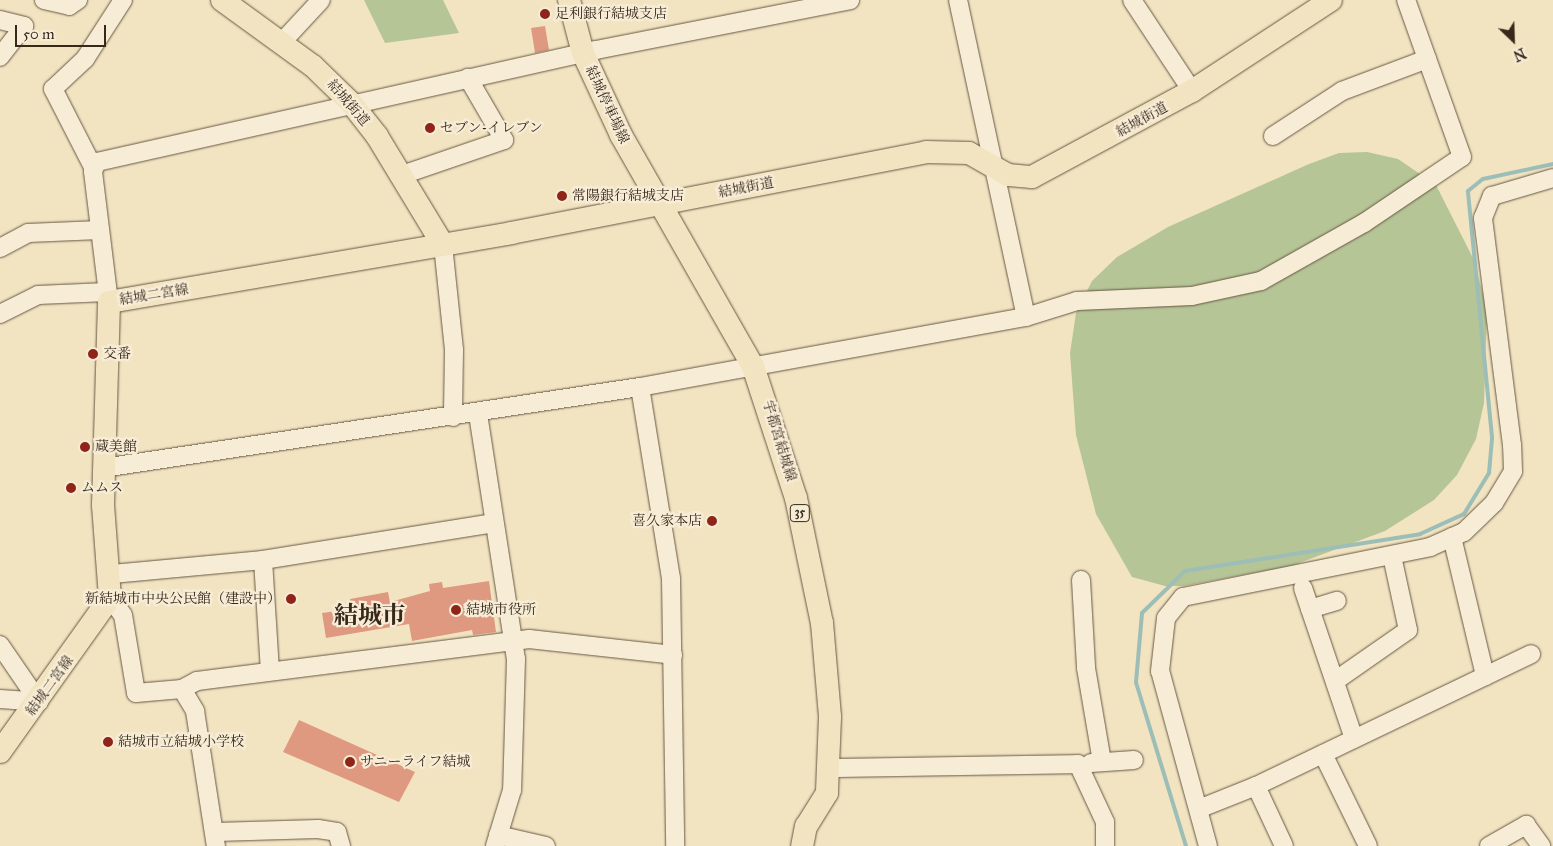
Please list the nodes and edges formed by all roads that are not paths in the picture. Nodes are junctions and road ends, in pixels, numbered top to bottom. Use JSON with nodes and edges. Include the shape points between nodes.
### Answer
{"nodes":[{"id":1,"x":44,"y":0,"type":"edge"},
{"id":2,"x":78,"y":0,"type":"edge"},
{"id":3,"x":222,"y":0,"type":"edge"},
{"id":4,"x":322,"y":0,"type":"edge"},
{"id":5,"x":569,"y":0,"type":"edge"},
{"id":6,"x":850,"y":0,"type":"edge"},
{"id":7,"x":958,"y":0,"type":"edge"},
{"id":8,"x":1132,"y":0,"type":"edge"},
{"id":9,"x":1331,"y":0,"type":"edge"},
{"id":10,"x":1406,"y":0,"type":"edge"},
{"id":11,"x":115,"y":3,"type":"edge"},
{"id":12,"x":784,"y":6,"type":"edge"},
{"id":13,"x":0,"y":20,"type":"edge"},
{"id":14,"x":282,"y":42,"type":"junction"},
{"id":15,"x":583,"y":53,"type":"junction"},
{"id":16,"x":0,"y":57,"type":"edge"},
{"id":17,"x":1427,"y":60,"type":"junction"},
{"id":18,"x":468,"y":78,"type":"junction"},
{"id":19,"x":1192,"y":91,"type":"junction"},
{"id":20,"x":352,"y":104,"type":"junction"},
{"id":21,"x":1273,"y":136,"type":"dead end"},
{"id":22,"x":93,"y":167,"type":"junction"},
{"id":23,"x":993,"y":167,"type":"junction"},
{"id":24,"x":402,"y":175,"type":"junction"},
{"id":25,"x":1553,"y":178,"type":"edge"},
{"id":26,"x":657,"y":205,"type":"junction"},
{"id":27,"x":100,"y":230,"type":"junction"},
{"id":28,"x":442,"y":245,"type":"junction"},
{"id":29,"x":0,"y":248,"type":"edge"},
{"id":30,"x":108,"y":297,"type":"junction"},
{"id":31,"x":0,"y":314,"type":"edge"},
{"id":32,"x":1026,"y":317,"type":"junction"},
{"id":33,"x":753,"y":366,"type":"junction"},
{"id":34,"x":640,"y":387,"type":"junction"},
{"id":35,"x":478,"y":414,"type":"junction"},
{"id":36,"x":454,"y":417,"type":"junction"},
{"id":37,"x":103,"y":468,"type":"junction"},
{"id":38,"x":494,"y":523,"type":"junction"},
{"id":39,"x":1452,"y":537,"type":"junction"},
{"id":40,"x":1392,"y":556,"type":"junction"},
{"id":41,"x":263,"y":560,"type":"junction"},
{"id":42,"x":112,"y":574,"type":"junction"},
{"id":43,"x":1081,"y":580,"type":"dead end"},
{"id":44,"x":1302,"y":588,"type":"dead end"},
{"id":45,"x":110,"y":598,"type":"junction"},
{"id":46,"x":1337,"y":601,"type":"dead end"},
{"id":47,"x":1310,"y":609,"type":"junction"},
{"id":48,"x":512,"y":640,"type":"junction"},
{"id":49,"x":0,"y":645,"type":"edge"},
{"id":50,"x":673,"y":654,"type":"junction"},
{"id":51,"x":1531,"y":654,"type":"dead end"},
{"id":52,"x":270,"y":671,"type":"junction"},
{"id":53,"x":1485,"y":676,"type":"junction"},
{"id":54,"x":1334,"y":681,"type":"junction"},
{"id":55,"x":182,"y":689,"type":"junction"},
{"id":56,"x":0,"y":699,"type":"edge"},
{"id":57,"x":39,"y":702,"type":"junction"},
{"id":58,"x":1354,"y":739,"type":"junction"},
{"id":59,"x":0,"y":752,"type":"edge"},
{"id":60,"x":1323,"y":754,"type":"junction"},
{"id":61,"x":1134,"y":760,"type":"dead end"},
{"id":62,"x":1102,"y":762,"type":"junction"},
{"id":63,"x":1078,"y":764,"type":"junction"},
{"id":64,"x":830,"y":768,"type":"junction"},
{"id":65,"x":1256,"y":786,"type":"junction"},
{"id":66,"x":1201,"y":808,"type":"junction"},
{"id":67,"x":216,"y":839,"type":"edge"},
{"id":68,"x":497,"y":840,"type":"edge"},
{"id":69,"x":341,"y":846,"type":"edge"},
{"id":70,"x":546,"y":846,"type":"edge"},
{"id":71,"x":675,"y":846,"type":"edge"},
{"id":72,"x":802,"y":846,"type":"edge"},
{"id":73,"x":1105,"y":846,"type":"edge"},
{"id":74,"x":1208,"y":846,"type":"edge"},
{"id":75,"x":1284,"y":846,"type":"edge"},
{"id":76,"x":1368,"y":846,"type":"edge"},
{"id":77,"x":1489,"y":846,"type":"edge"},
{"id":78,"x":1541,"y":846,"type":"edge"}],
"edges":[{"from":1,"to":2,"type":"street","via":[[69,6]]},
{"from":3,"to":14,"type":"main road","name":"結城街道"},
{"from":4,"to":14,"type":"street"},
{"from":5,"to":15,"type":"main road","name":"結城停車場線"},
{"from":6,"to":12,"type":"street"},
{"from":7,"to":23,"type":"street"},
{"from":8,"to":19,"type":"street"},
{"from":9,"to":19,"type":"main road","name":"結城街道"},
{"from":10,"to":17,"type":"street"},
{"from":11,"to":22,"type":"street","via":[[85,59],[53,88]]},
{"from":12,"to":15,"type":"street"},
{"from":13,"to":16,"type":"street","via":[[24,26]]},
{"from":14,"to":20,"type":"main road","name":"結城街道"},
{"from":15,"to":18,"type":"street"},
{"from":15,"to":26,"type":"main road","name":"結城停車場線"},
{"from":17,"to":21,"type":"street","via":[[1342,91]]},
{"from":17,"to":32,"type":"street","via":[[1462,157],[1364,223],[1292,266],[1234,290],[1192,296],[1077,301]]},
{"from":18,"to":20,"type":"street"},
{"from":18,"to":24,"type":"street","via":[[504,140]]},
{"from":19,"to":23,"type":"main road","name":"結城街道","via":[[1055,168],[1018,177]]},
{"from":20,"to":22,"type":"street"},
{"from":20,"to":24,"type":"main road","name":"結城街道"},
{"from":22,"to":27,"type":"street"},
{"from":23,"to":26,"type":"main road","name":"結城街道","via":[[969,153],[926,152]]},
{"from":23,"to":32,"type":"street"},
{"from":24,"to":28,"type":"main road","name":"結城街道"},
{"from":25,"to":39,"type":"street","via":[[1492,196],[1483,218],[1493,317],[1510,407],[1513,471],[1494,502],[1464,532]]},
{"from":26,"to":28,"type":"main road","name":"結城街道"},
{"from":26,"to":33,"type":"main road","name":"宇都宮結城線","number":"35"},
{"from":27,"to":29,"type":"street","via":[[28,233]]},
{"from":27,"to":30,"type":"street"},
{"from":28,"to":30,"type":"main road","name":"結城二宮線"},
{"from":28,"to":36,"type":"street","via":[[454,350]]},
{"from":30,"to":31,"type":"street","via":[[38,295],[23,299]]},
{"from":30,"to":37,"type":"main road","name":"結城二宮線"},
{"from":32,"to":33,"type":"street"},
{"from":33,"to":34,"type":"street"},
{"from":33,"to":64,"type":"main road","name":"宇都宮結城線","number":"35","via":[[776,429],[812,565],[822,623]]},
{"from":34,"to":35,"type":"street"},
{"from":34,"to":50,"type":"street","via":[[669,559]]},
{"from":35,"to":36,"type":"street"},
{"from":35,"to":38,"type":"street"},
{"from":36,"to":37,"type":"street"},
{"from":37,"to":42,"type":"main road","name":"結城二宮線"},
{"from":38,"to":41,"type":"street"},
{"from":38,"to":48,"type":"street"},
{"from":39,"to":40,"type":"street"},
{"from":39,"to":53,"type":"street"},
{"from":40,"to":54,"type":"street","via":[[1408,630]]},
{"from":40,"to":66,"type":"street","via":[[1183,597],[1166,618],[1160,671]]},
{"from":41,"to":42,"type":"street"},
{"from":41,"to":52,"type":"street"},
{"from":42,"to":45,"type":"main road","name":"結城二宮線"},
{"from":43,"to":62,"type":"street","via":[[1086,668]]},
{"from":44,"to":47,"type":"street"},
{"from":45,"to":55,"type":"street","via":[[123,615],[133,692]]},
{"from":45,"to":57,"type":"main road","name":"結城二宮線"},
{"from":46,"to":47,"type":"street"},
{"from":47,"to":54,"type":"street"},
{"from":48,"to":50,"type":"street"},
{"from":48,"to":52,"type":"street"},
{"from":48,"to":68,"type":"street","via":[[516,659],[512,790]]},
{"from":49,"to":57,"type":"street"},
{"from":50,"to":71,"type":"street"},
{"from":51,"to":53,"type":"street"},
{"from":52,"to":55,"type":"street","via":[[197,680]]},
{"from":53,"to":58,"type":"street"},
{"from":54,"to":58,"type":"street"},
{"from":55,"to":67,"type":"street","via":[[195,711]]},
{"from":56,"to":57,"type":"street"},
{"from":57,"to":59,"type":"main road","name":"結城二宮線"},
{"from":58,"to":60,"type":"street"},
{"from":60,"to":65,"type":"street"},
{"from":60,"to":76,"type":"street"},
{"from":61,"to":62,"type":"street"},
{"from":62,"to":63,"type":"street"},
{"from":63,"to":64,"type":"street"},
{"from":63,"to":73,"type":"street","via":[[1106,822]]},
{"from":64,"to":72,"type":"main road","name":"宇都宮結城線","number":"35","via":[[827,793],[806,826]]},
{"from":65,"to":66,"type":"street"},
{"from":65,"to":75,"type":"street"},
{"from":66,"to":74,"type":"street"},
{"from":67,"to":69,"type":"street","via":[[318,829],[338,832]]},
{"from":68,"to":70,"type":"street"},
{"from":77,"to":78,"type":"street","via":[[1526,825]]}]}
